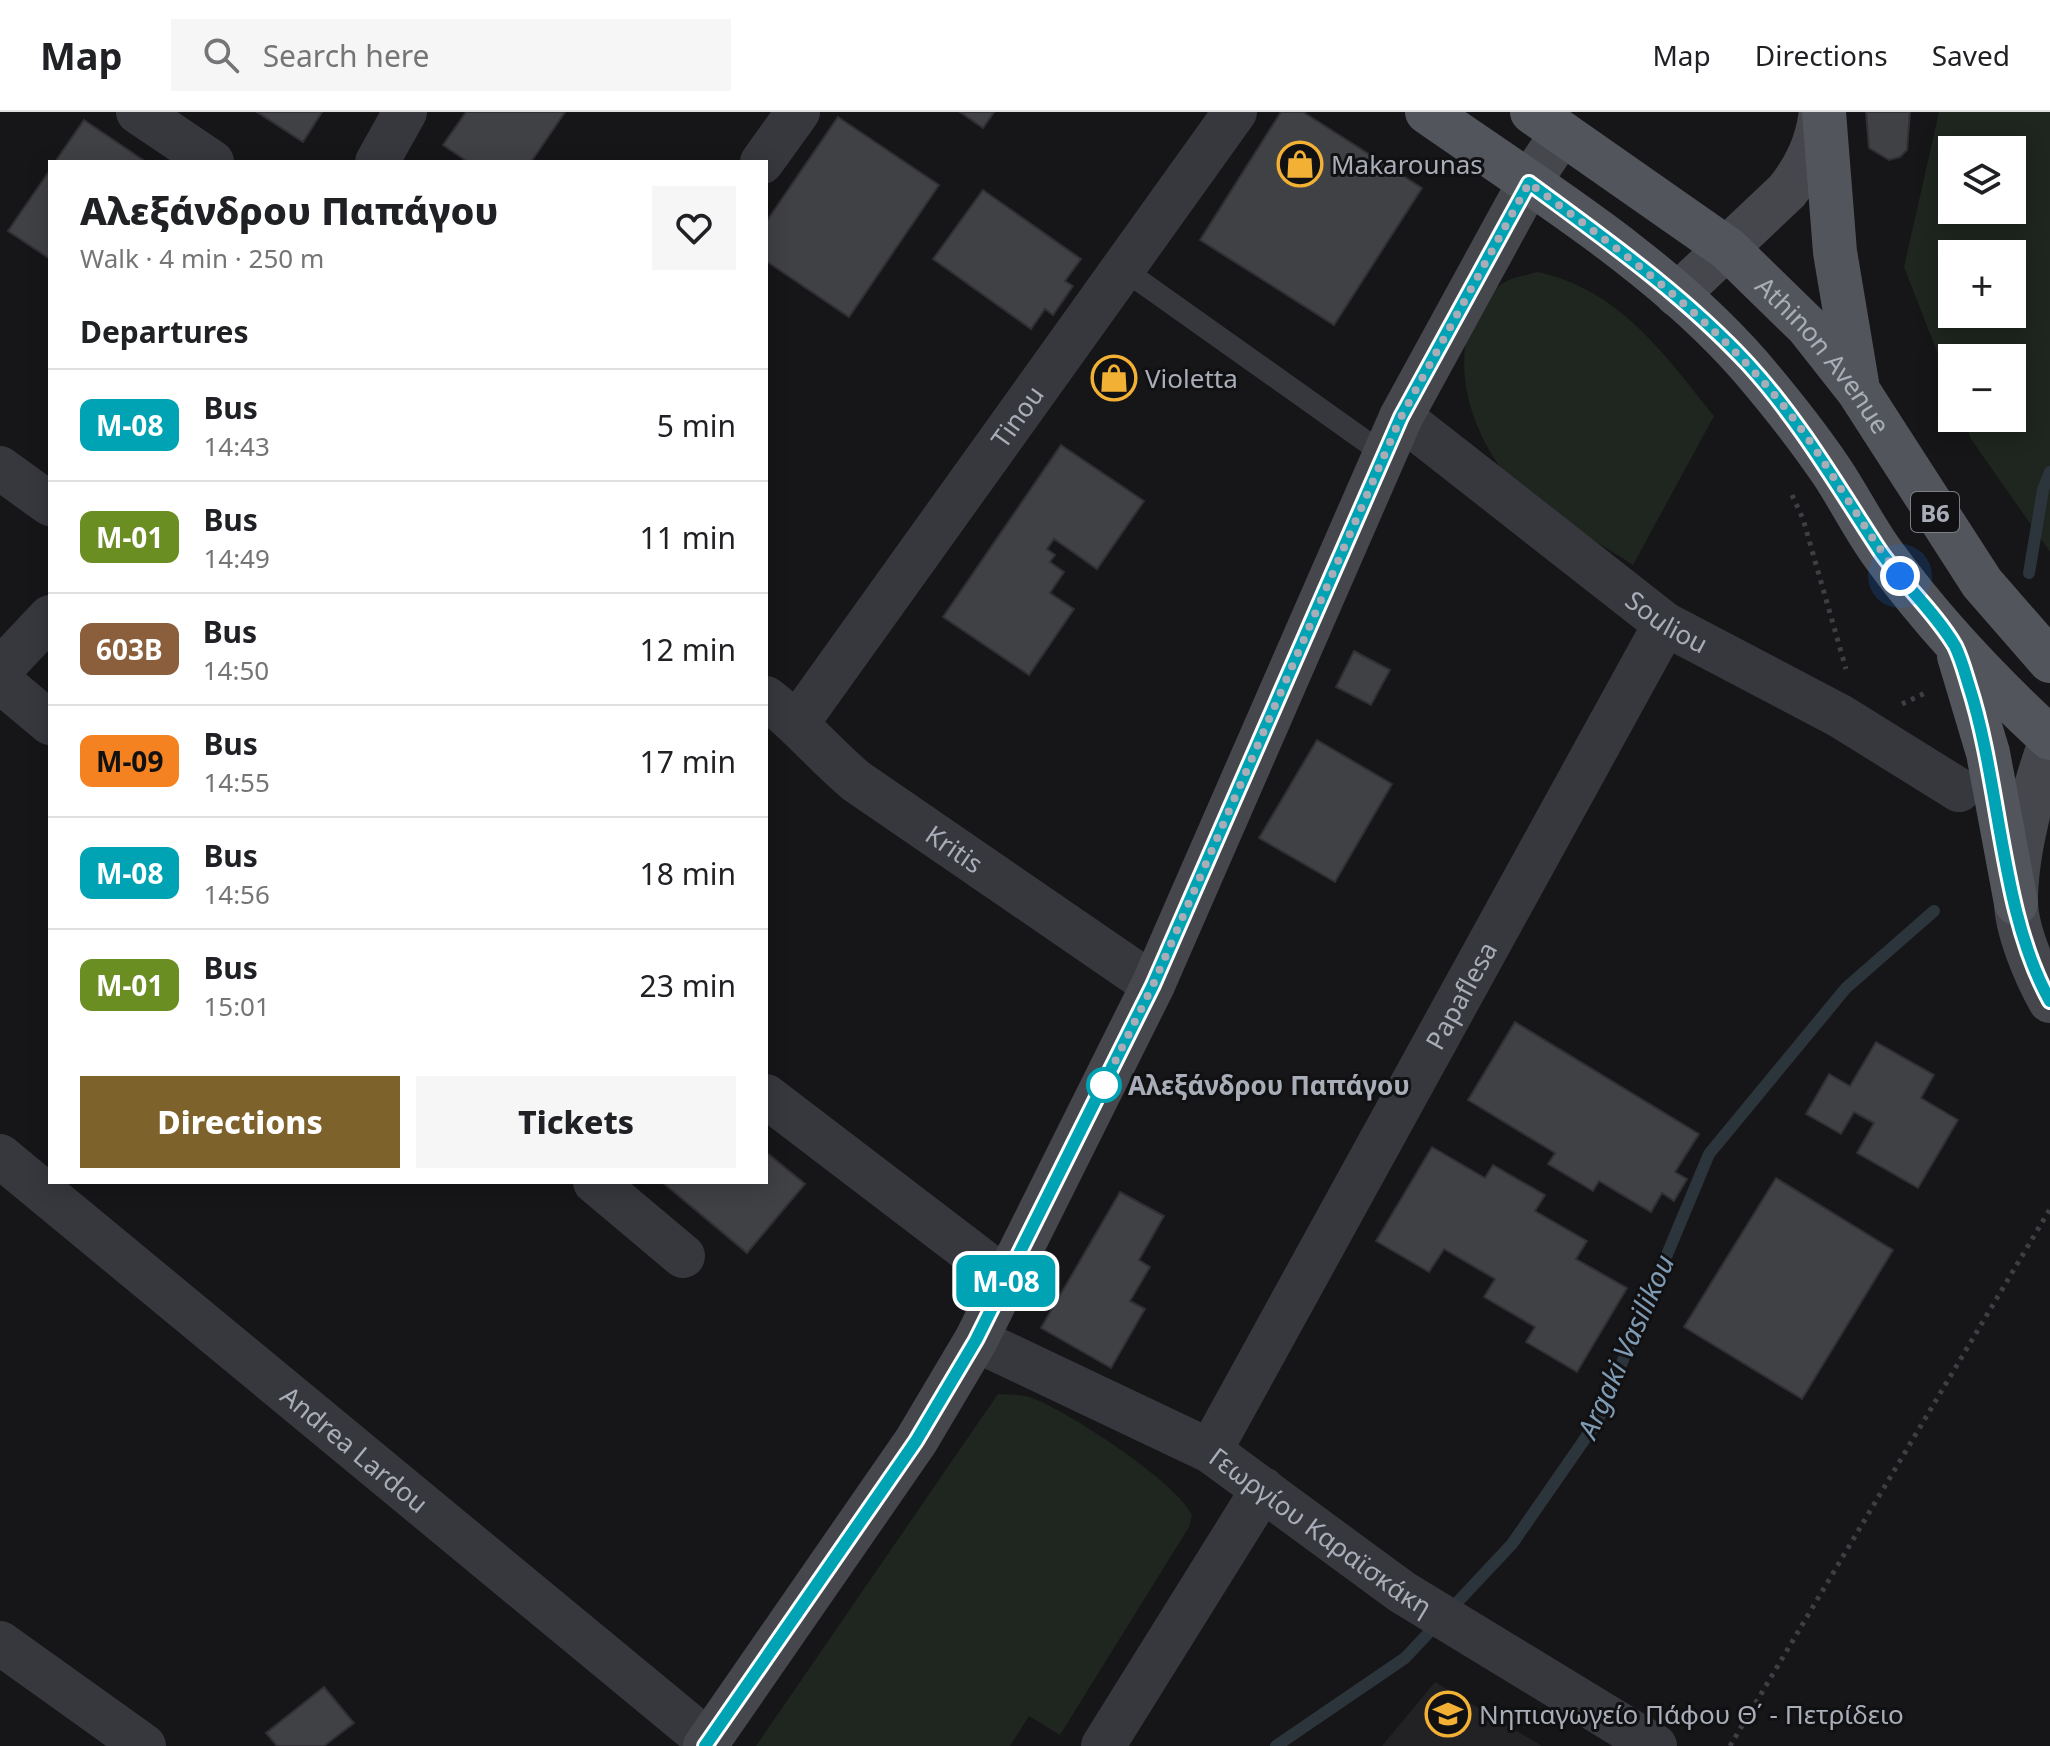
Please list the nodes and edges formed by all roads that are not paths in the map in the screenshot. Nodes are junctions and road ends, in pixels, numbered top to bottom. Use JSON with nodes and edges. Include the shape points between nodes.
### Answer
{"nodes":[{"id":1,"x":138,"y":112,"type":"edge"},
{"id":2,"x":405,"y":112,"type":"edge"},
{"id":3,"x":798,"y":112,"type":"edge"},
{"id":4,"x":1235,"y":112,"type":"edge"},
{"id":5,"x":1427,"y":112,"type":"edge"},
{"id":6,"x":1823,"y":112,"type":"edge"},
{"id":7,"x":1547,"y":123,"type":"edge"},
{"id":8,"x":209,"y":160,"type":"edge"},
{"id":9,"x":378,"y":160,"type":"edge"},
{"id":10,"x":763,"y":160,"type":"edge"},
{"id":11,"x":1529,"y":183,"type":"junction"},
{"id":12,"x":1728,"y":249,"type":"junction"},
{"id":13,"x":1123,"y":269,"type":"junction"},
{"id":14,"x":1677,"y":295,"type":"junction"},
{"id":15,"x":1859,"y":392,"type":"junction"},
{"id":16,"x":1393,"y":436,"type":"junction"},
{"id":17,"x":0,"y":468,"type":"edge"},
{"id":18,"x":48,"y":503,"type":"edge"},
{"id":19,"x":48,"y":619,"type":"edge"},
{"id":20,"x":1665,"y":624,"type":"junction"},
{"id":21,"x":1955,"y":647,"type":"junction"},
{"id":22,"x":2050,"y":661,"type":"edge"},
{"id":23,"x":0,"y":670,"type":"edge"},
{"id":24,"x":0,"y":681,"type":"edge"},
{"id":25,"x":782,"y":710,"type":"edge"},
{"id":26,"x":48,"y":721,"type":"edge"},
{"id":27,"x":2050,"y":741,"type":"edge"},
{"id":28,"x":1959,"y":790,"type":"dead end"},
{"id":29,"x":2016,"y":903,"type":"junction"},
{"id":30,"x":1153,"y":985,"type":"junction"},
{"id":31,"x":2050,"y":1001,"type":"edge"},
{"id":32,"x":768,"y":1098,"type":"edge"},
{"id":33,"x":0,"y":1156,"type":"edge"},
{"id":34,"x":597,"y":1184,"type":"edge"},
{"id":35,"x":683,"y":1256,"type":"dead end"},
{"id":36,"x":1007,"y":1280,"type":"junction"},
{"id":37,"x":976,"y":1340,"type":"junction"},
{"id":38,"x":1210,"y":1451,"type":"junction"},
{"id":39,"x":1263,"y":1489,"type":"junction"},
{"id":40,"x":0,"y":1643,"type":"edge"},
{"id":41,"x":706,"y":1744,"type":"edge"},
{"id":42,"x":144,"y":1746,"type":"edge"},
{"id":43,"x":1103,"y":1746,"type":"edge"},
{"id":44,"x":1655,"y":1746,"type":"edge"}],
"edges":[{"from":1,"to":8,"type":"street"},
{"from":2,"to":9,"type":"street"},
{"from":3,"to":10,"type":"street"},
{"from":4,"to":13,"type":"street","name":"Tinou"},
{"from":5,"to":11,"type":"main road","number":"B6"},
{"from":6,"to":12,"type":"street","via":[[1800,174]]},
{"from":6,"to":15,"type":"main road","via":[[1843,316]]},
{"from":7,"to":11,"type":"street"},
{"from":7,"to":12,"type":"main road","name":"Athinon Avenue","number":"B6"},
{"from":11,"to":14,"type":"main road","number":"B6"},
{"from":11,"to":16,"type":"street"},
{"from":12,"to":14,"type":"street"},
{"from":12,"to":15,"type":"main road","name":"Athinon Avenue","number":"B6","via":[[1807,326]]},
{"from":13,"to":16,"type":"lane"},
{"from":13,"to":25,"type":"street","name":"Tinou"},
{"from":14,"to":21,"type":"main road","number":"B6","via":[[1748,364],[1790,415],[1881,553]]},
{"from":15,"to":22,"type":"main road","name":"Athinon Avenue","number":"B6","via":[[1982,583]]},
{"from":16,"to":20,"type":"street","name":"Souliou"},
{"from":16,"to":30,"type":"street"},
{"from":17,"to":18,"type":"street"},
{"from":19,"to":23,"type":"street"},
{"from":20,"to":28,"type":"street","name":"Souliou","via":[[1840,716]]},
{"from":20,"to":38,"type":"street","name":"Papaflesa"},
{"from":21,"to":27,"type":"main road","number":"B6"},
{"from":21,"to":29,"type":"main road","via":[[1988,753]]},
{"from":24,"to":26,"type":"street"},
{"from":25,"to":30,"type":"street","name":"Kritis","via":[[856,781]]},
{"from":27,"to":29,"type":"street","via":[[2028,822]]},
{"from":29,"to":31,"type":"street"},
{"from":30,"to":36,"type":"street"},
{"from":32,"to":36,"type":"street"},
{"from":33,"to":41,"type":"street","name":"Andrea Lardou"},
{"from":34,"to":35,"type":"street"},
{"from":36,"to":37,"type":"street"},
{"from":37,"to":38,"type":"street","name":"Γεωργίου Καραϊσκάκη"},
{"from":37,"to":41,"type":"street","via":[[916,1441]]},
{"from":38,"to":39,"type":"street","name":"Γεωργίου Καραϊσκάκη"},
{"from":39,"to":43,"type":"street"},
{"from":39,"to":44,"type":"street","name":"Γεωργίου Καραϊσκάκη","via":[[1402,1592]]},
{"from":40,"to":42,"type":"street"}]}
